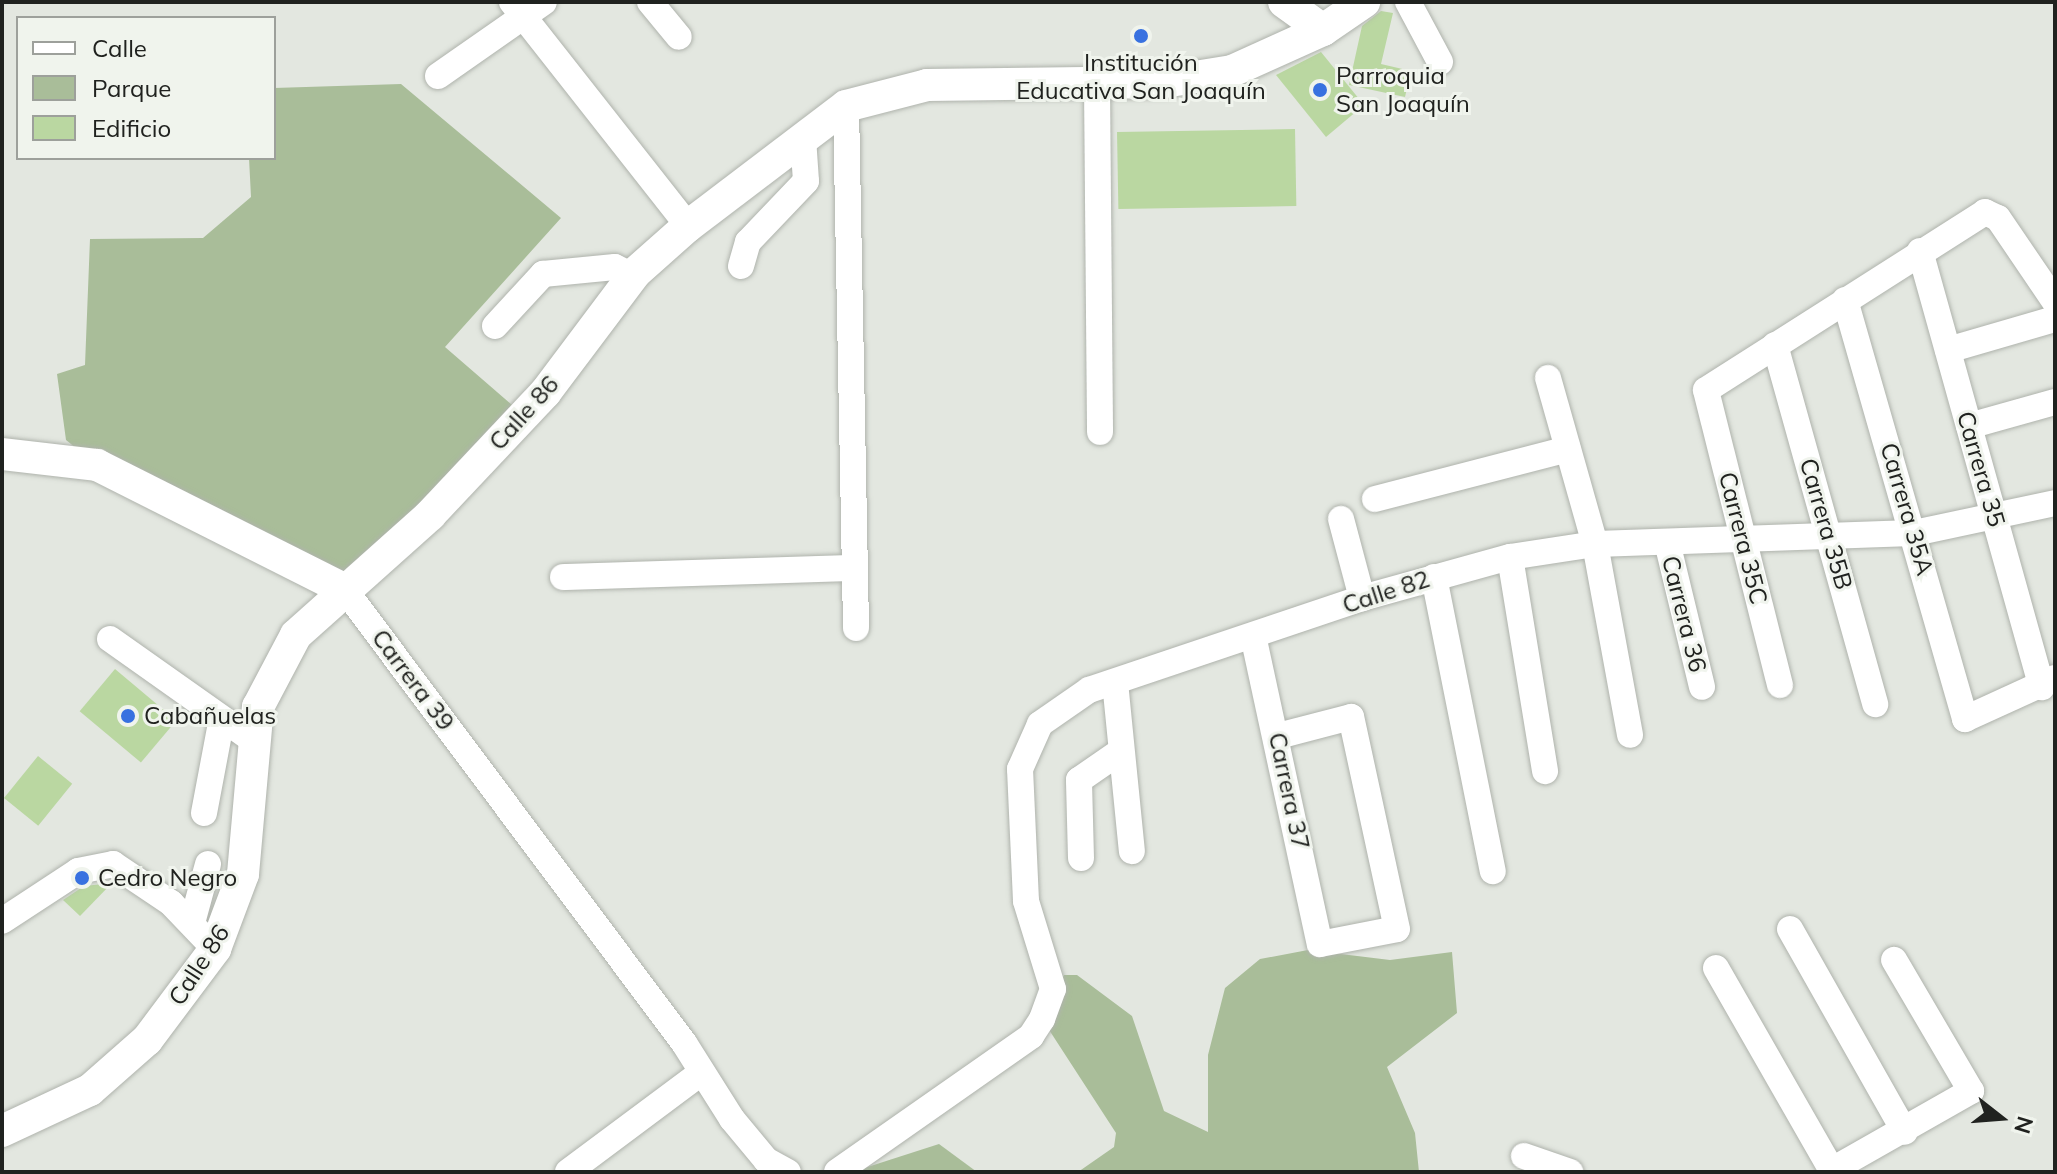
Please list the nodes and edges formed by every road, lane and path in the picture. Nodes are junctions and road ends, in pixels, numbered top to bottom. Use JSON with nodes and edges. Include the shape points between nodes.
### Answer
{"nodes":[{"id":1,"x":544,"y":2,"type":"edge"},
{"id":2,"x":650,"y":2,"type":"edge"},
{"id":3,"x":1284,"y":2,"type":"edge"},
{"id":4,"x":1364,"y":2,"type":"edge"},
{"id":5,"x":1408,"y":2,"type":"edge"},
{"id":6,"x":517,"y":10,"type":"edge"},
{"id":7,"x":1323,"y":30,"type":"junction"},
{"id":8,"x":679,"y":37,"type":"dead end"},
{"id":9,"x":1440,"y":62,"type":"dead end"},
{"id":10,"x":438,"y":76,"type":"dead end"},
{"id":11,"x":1097,"y":85,"type":"junction"},
{"id":12,"x":846,"y":106,"type":"junction"},
{"id":13,"x":803,"y":138,"type":"junction"},
{"id":14,"x":688,"y":226,"type":"junction"},
{"id":15,"x":1920,"y":251,"type":"junction"},
{"id":16,"x":741,"y":266,"type":"dead end"},
{"id":17,"x":633,"y":276,"type":"junction"},
{"id":18,"x":1845,"y":300,"type":"junction"},
{"id":19,"x":2055,"y":302,"type":"edge"},
{"id":20,"x":2055,"y":319,"type":"edge"},
{"id":21,"x":495,"y":326,"type":"dead end"},
{"id":22,"x":1775,"y":345,"type":"junction"},
{"id":23,"x":1948,"y":350,"type":"junction"},
{"id":24,"x":1548,"y":378,"type":"dead end"},
{"id":25,"x":2055,"y":402,"type":"edge"},
{"id":26,"x":1969,"y":426,"type":"junction"},
{"id":27,"x":1100,"y":432,"type":"dead end"},
{"id":28,"x":1568,"y":449,"type":"junction"},
{"id":29,"x":2,"y":454,"type":"edge"},
{"id":30,"x":1375,"y":499,"type":"dead end"},
{"id":31,"x":2054,"y":505,"type":"edge"},
{"id":32,"x":1994,"y":516,"type":"junction"},
{"id":33,"x":1341,"y":519,"type":"dead end"},
{"id":34,"x":1914,"y":533,"type":"junction"},
{"id":35,"x":1830,"y":536,"type":"junction"},
{"id":36,"x":1744,"y":537,"type":"junction"},
{"id":37,"x":1667,"y":542,"type":"junction"},
{"id":38,"x":1595,"y":544,"type":"junction"},
{"id":39,"x":1510,"y":557,"type":"junction"},
{"id":40,"x":853,"y":568,"type":"junction"},
{"id":41,"x":563,"y":577,"type":"dead end"},
{"id":42,"x":1434,"y":577,"type":"junction"},
{"id":43,"x":345,"y":590,"type":"junction"},
{"id":44,"x":1362,"y":598,"type":"junction"},
{"id":45,"x":856,"y":628,"type":"dead end"},
{"id":46,"x":110,"y":639,"type":"dead end"},
{"id":47,"x":1254,"y":640,"type":"junction"},
{"id":48,"x":1115,"y":682,"type":"junction"},
{"id":49,"x":2048,"y":683,"type":"edge"},
{"id":50,"x":1780,"y":685,"type":"dead end"},
{"id":51,"x":1702,"y":687,"type":"dead end"},
{"id":52,"x":1875,"y":704,"type":"dead end"},
{"id":53,"x":221,"y":723,"type":"junction"},
{"id":54,"x":1630,"y":735,"type":"dead end"},
{"id":55,"x":1278,"y":736,"type":"junction"},
{"id":56,"x":254,"y":741,"type":"junction"},
{"id":57,"x":1121,"y":751,"type":"junction"},
{"id":58,"x":1545,"y":771,"type":"dead end"},
{"id":59,"x":204,"y":813,"type":"dead end"},
{"id":60,"x":1132,"y":851,"type":"dead end"},
{"id":61,"x":1081,"y":858,"type":"dead end"},
{"id":62,"x":208,"y":864,"type":"dead end"},
{"id":63,"x":1493,"y":871,"type":"dead end"},
{"id":64,"x":2,"y":921,"type":"edge"},
{"id":65,"x":192,"y":923,"type":"junction"},
{"id":66,"x":1790,"y":929,"type":"dead end"},
{"id":67,"x":215,"y":949,"type":"junction"},
{"id":68,"x":1894,"y":960,"type":"dead end"},
{"id":69,"x":1716,"y":968,"type":"dead end"},
{"id":70,"x":702,"y":1072,"type":"junction"},
{"id":71,"x":2,"y":1131,"type":"edge"},
{"id":72,"x":1905,"y":1132,"type":"junction"},
{"id":73,"x":1524,"y":1156,"type":"dead end"},
{"id":74,"x":1833,"y":1171,"type":"edge"},
{"id":75,"x":568,"y":1172,"type":"edge"},
{"id":76,"x":788,"y":1172,"type":"edge"},
{"id":77,"x":837,"y":1172,"type":"edge"},
{"id":78,"x":1570,"y":1172,"type":"edge"}],
"edges":[{"from":1,"to":6,"type":"street"},
{"from":2,"to":8,"type":"street"},
{"from":3,"to":7,"type":"main road"},
{"from":4,"to":7,"type":"main road","name":"Calle 86"},
{"from":5,"to":9,"type":"street"},
{"from":6,"to":10,"type":"street"},
{"from":6,"to":14,"type":"street"},
{"from":7,"to":11,"type":"main road","name":"Calle 86","via":[[1232,71]]},
{"from":11,"to":12,"type":"main road","name":"Calle 86","via":[[927,85]]},
{"from":11,"to":27,"type":"street"},
{"from":12,"to":13,"type":"main road","name":"Calle 86"},
{"from":12,"to":40,"type":"street"},
{"from":13,"to":14,"type":"main road","name":"Calle 86"},
{"from":13,"to":16,"type":"street","via":[[806,181],[748,242]]},
{"from":14,"to":17,"type":"main road","name":"Calle 86"},
{"from":15,"to":18,"type":"street"},
{"from":15,"to":19,"type":"street","via":[[1985,212],[1998,218]]},
{"from":15,"to":23,"type":"street","name":"Carrera 35"},
{"from":17,"to":21,"type":"street","via":[[615,267],[543,274]]},
{"from":17,"to":43,"type":"main road","name":"Calle 86","via":[[545,393],[430,515]]},
{"from":18,"to":22,"type":"street"},
{"from":18,"to":34,"type":"street","name":"Carrera 35A"},
{"from":20,"to":23,"type":"street"},
{"from":22,"to":35,"type":"street","name":"Carrera 35B"},
{"from":22,"to":36,"type":"street","name":"Carrera 35C","via":[[1706,390]]},
{"from":23,"to":26,"type":"street","name":"Carrera 35"},
{"from":24,"to":28,"type":"street"},
{"from":25,"to":26,"type":"street"},
{"from":26,"to":32,"type":"street","name":"Carrera 35"},
{"from":28,"to":30,"type":"street"},
{"from":28,"to":38,"type":"street"},
{"from":29,"to":43,"type":"main road","name":"Carrera 39","via":[[97,465]]},
{"from":31,"to":32,"type":"street","name":"Calle 82"},
{"from":32,"to":34,"type":"street","name":"Calle 82"},
{"from":32,"to":49,"type":"street","name":"Carrera 35"},
{"from":33,"to":44,"type":"street"},
{"from":34,"to":35,"type":"street","name":"Calle 82"},
{"from":34,"to":49,"type":"street","name":"Carrera 35A","via":[[1965,719]]},
{"from":35,"to":36,"type":"street","name":"Calle 82"},
{"from":35,"to":52,"type":"street","name":"Carrera 35B"},
{"from":36,"to":37,"type":"street","name":"Calle 82"},
{"from":36,"to":50,"type":"street","name":"Carrera 35C"},
{"from":37,"to":38,"type":"street","name":"Calle 82"},
{"from":37,"to":51,"type":"street","name":"Carrera 36"},
{"from":38,"to":39,"type":"street","name":"Calle 82"},
{"from":38,"to":54,"type":"street"},
{"from":39,"to":42,"type":"street","name":"Calle 82"},
{"from":39,"to":58,"type":"street"},
{"from":40,"to":41,"type":"street"},
{"from":40,"to":45,"type":"street"},
{"from":42,"to":44,"type":"street","name":"Calle 82"},
{"from":42,"to":63,"type":"street"},
{"from":43,"to":56,"type":"main road","name":"Calle 86","via":[[312,615],[265,681]]},
{"from":43,"to":70,"type":"street","name":"Carrera 39"},
{"from":44,"to":47,"type":"street","name":"Calle 82"},
{"from":46,"to":53,"type":"street"},
{"from":47,"to":48,"type":"street","name":"Calle 82"},
{"from":47,"to":55,"type":"street","name":"Carrera 37"},
{"from":48,"to":57,"type":"street"},
{"from":48,"to":77,"type":"street","name":"Calle 82","via":[[1089,690],[1040,724],[1020,769],[1026,901],[1053,989],[1042,1019],[1031,1036]]},
{"from":53,"to":56,"type":"street"},
{"from":53,"to":59,"type":"street"},
{"from":55,"to":55,"type":"street","name":"Carrera 37","via":[[1320,944],[1397,929],[1351,717]]},
{"from":56,"to":67,"type":"main road","name":"Calle 86","via":[[243,874]]},
{"from":57,"to":60,"type":"street"},
{"from":57,"to":61,"type":"street","via":[[1079,780]]},
{"from":62,"to":65,"type":"street"},
{"from":64,"to":65,"type":"street","via":[[78,871],[113,864]]},
{"from":65,"to":67,"type":"street"},
{"from":66,"to":72,"type":"street"},
{"from":67,"to":71,"type":"main road","name":"Calle 86","via":[[147,1040],[90,1090]]},
{"from":68,"to":72,"type":"street","via":[[1971,1091]]},
{"from":69,"to":74,"type":"street"},
{"from":70,"to":75,"type":"street"},
{"from":70,"to":76,"type":"street","name":"Carrera 39","via":[[766,1160]]},
{"from":72,"to":74,"type":"street"},
{"from":73,"to":78,"type":"street"}]}
